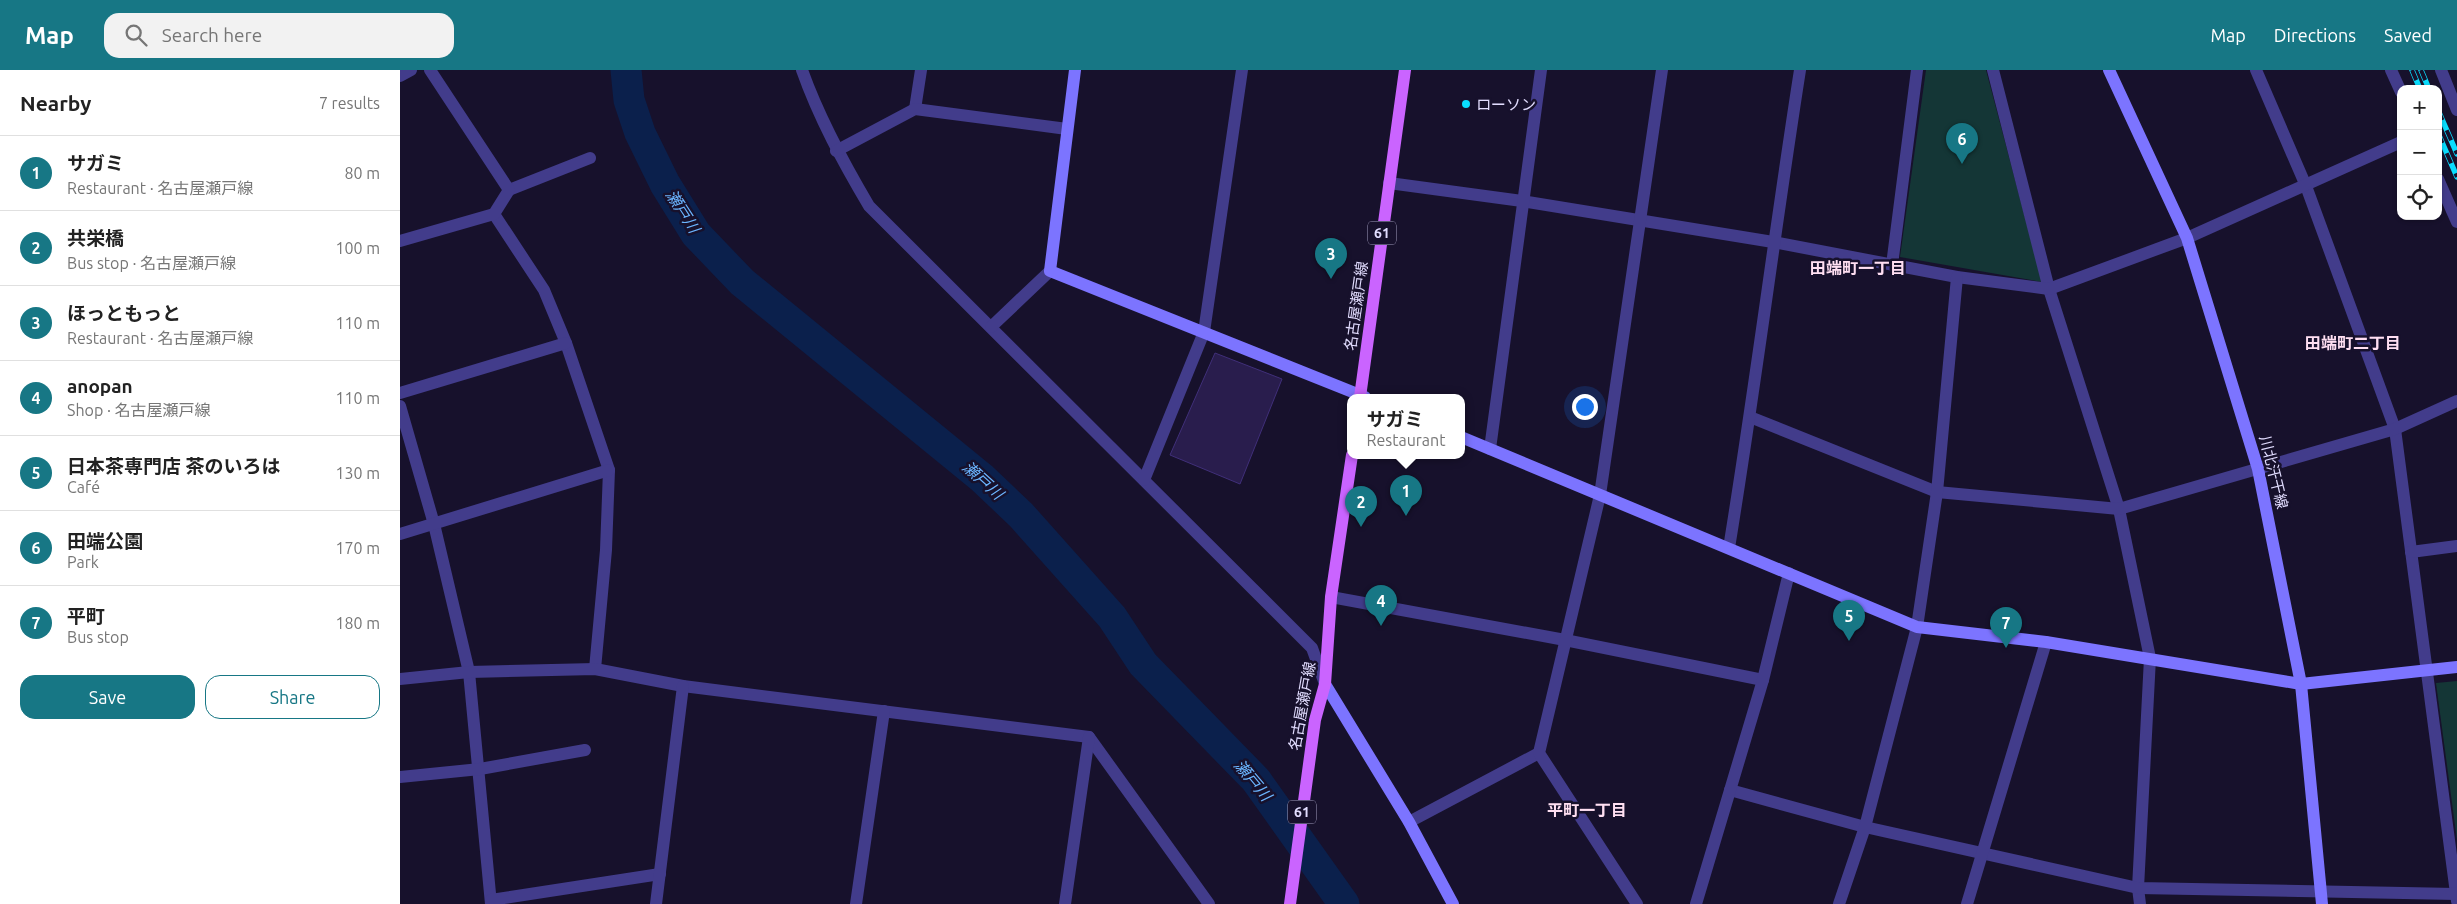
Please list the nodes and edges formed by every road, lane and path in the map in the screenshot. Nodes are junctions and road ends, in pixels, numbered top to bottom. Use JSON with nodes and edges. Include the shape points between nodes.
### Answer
{"nodes":[{"id":1,"x":411,"y":70,"type":"edge"},
{"id":2,"x":430,"y":70,"type":"edge"},
{"id":3,"x":802,"y":70,"type":"edge"},
{"id":4,"x":921,"y":70,"type":"edge"},
{"id":5,"x":1075,"y":70,"type":"edge"},
{"id":6,"x":1242,"y":70,"type":"edge"},
{"id":7,"x":1405,"y":70,"type":"edge"},
{"id":8,"x":1541,"y":70,"type":"edge"},
{"id":9,"x":1662,"y":70,"type":"edge"},
{"id":10,"x":1800,"y":70,"type":"edge"},
{"id":11,"x":1917,"y":70,"type":"edge"},
{"id":12,"x":1994,"y":70,"type":"edge"},
{"id":13,"x":2109,"y":70,"type":"edge"},
{"id":14,"x":2256,"y":70,"type":"edge"},
{"id":15,"x":2391,"y":70,"type":"edge"},
{"id":16,"x":2441,"y":70,"type":"edge"},
{"id":17,"x":400,"y":76,"type":"edge"},
{"id":18,"x":2398,"y":85,"type":"edge"},
{"id":19,"x":915,"y":108,"type":"junction"},
{"id":20,"x":2457,"y":110,"type":"edge"},
{"id":21,"x":1067,"y":129,"type":"junction"},
{"id":22,"x":2397,"y":144,"type":"edge"},
{"id":23,"x":836,"y":151,"type":"junction"},
{"id":24,"x":590,"y":158,"type":"dead end"},
{"id":25,"x":1389,"y":183,"type":"junction"},
{"id":26,"x":2306,"y":186,"type":"junction"},
{"id":27,"x":2442,"y":189,"type":"edge"},
{"id":28,"x":509,"y":190,"type":"junction"},
{"id":29,"x":1522,"y":201,"type":"junction"},
{"id":30,"x":494,"y":214,"type":"junction"},
{"id":31,"x":1640,"y":220,"type":"junction"},
{"id":32,"x":2457,"y":222,"type":"edge"},
{"id":33,"x":2187,"y":238,"type":"junction"},
{"id":34,"x":400,"y":241,"type":"edge"},
{"id":35,"x":1773,"y":242,"type":"junction"},
{"id":36,"x":1892,"y":265,"type":"junction"},
{"id":37,"x":1050,"y":271,"type":"junction"},
{"id":38,"x":1957,"y":277,"type":"junction"},
{"id":39,"x":2049,"y":289,"type":"junction"},
{"id":40,"x":991,"y":327,"type":"junction"},
{"id":41,"x":1204,"y":332,"type":"junction"},
{"id":42,"x":566,"y":343,"type":"junction"},
{"id":43,"x":400,"y":393,"type":"edge"},
{"id":44,"x":1355,"y":394,"type":"edge"},
{"id":45,"x":1362,"y":394,"type":"edge"},
{"id":46,"x":2457,"y":401,"type":"edge"},
{"id":47,"x":400,"y":406,"type":"edge"},
{"id":48,"x":1750,"y":417,"type":"junction"},
{"id":49,"x":2395,"y":429,"type":"junction"},
{"id":50,"x":1465,"y":439,"type":"edge"},
{"id":51,"x":1490,"y":449,"type":"junction"},
{"id":52,"x":1351,"y":459,"type":"edge"},
{"id":53,"x":2258,"y":469,"type":"junction"},
{"id":54,"x":609,"y":470,"type":"junction"},
{"id":55,"x":1144,"y":480,"type":"junction"},
{"id":56,"x":1937,"y":492,"type":"junction"},
{"id":57,"x":1600,"y":495,"type":"junction"},
{"id":58,"x":2120,"y":509,"type":"junction"},
{"id":59,"x":434,"y":524,"type":"junction"},
{"id":60,"x":400,"y":534,"type":"edge"},
{"id":61,"x":2457,"y":546,"type":"edge"},
{"id":62,"x":1729,"y":548,"type":"junction"},
{"id":63,"x":2411,"y":552,"type":"junction"},
{"id":64,"x":1789,"y":573,"type":"junction"},
{"id":65,"x":1331,"y":597,"type":"junction"},
{"id":66,"x":1917,"y":627,"type":"junction"},
{"id":67,"x":1565,"y":640,"type":"junction"},
{"id":68,"x":2046,"y":642,"type":"junction"},
{"id":69,"x":2150,"y":658,"type":"junction"},
{"id":70,"x":2457,"y":667,"type":"edge"},
{"id":71,"x":595,"y":669,"type":"junction"},
{"id":72,"x":2428,"y":669,"type":"junction"},
{"id":73,"x":469,"y":672,"type":"junction"},
{"id":74,"x":400,"y":678,"type":"edge"},
{"id":75,"x":1763,"y":680,"type":"junction"},
{"id":76,"x":1325,"y":684,"type":"junction"},
{"id":77,"x":2301,"y":684,"type":"junction"},
{"id":78,"x":683,"y":686,"type":"junction"},
{"id":79,"x":884,"y":711,"type":"junction"},
{"id":80,"x":1090,"y":737,"type":"junction"},
{"id":81,"x":585,"y":750,"type":"dead end"},
{"id":82,"x":1539,"y":753,"type":"junction"},
{"id":83,"x":480,"y":768,"type":"junction"},
{"id":84,"x":400,"y":777,"type":"edge"},
{"id":85,"x":1730,"y":790,"type":"junction"},
{"id":86,"x":1409,"y":822,"type":"junction"},
{"id":87,"x":1865,"y":827,"type":"junction"},
{"id":88,"x":1982,"y":853,"type":"junction"},
{"id":89,"x":660,"y":874,"type":"junction"},
{"id":90,"x":2138,"y":888,"type":"junction"},
{"id":91,"x":2322,"y":890,"type":"junction"},
{"id":92,"x":2456,"y":897,"type":"edge"},
{"id":93,"x":491,"y":902,"type":"edge"},
{"id":94,"x":656,"y":904,"type":"edge"},
{"id":95,"x":856,"y":904,"type":"edge"},
{"id":96,"x":1064,"y":904,"type":"edge"},
{"id":97,"x":1209,"y":904,"type":"edge"},
{"id":98,"x":1290,"y":904,"type":"edge"},
{"id":99,"x":1453,"y":904,"type":"edge"},
{"id":100,"x":1636,"y":904,"type":"edge"},
{"id":101,"x":1696,"y":904,"type":"edge"},
{"id":102,"x":1838,"y":904,"type":"edge"},
{"id":103,"x":1967,"y":904,"type":"edge"},
{"id":104,"x":2140,"y":904,"type":"edge"},
{"id":105,"x":2322,"y":904,"type":"edge"}],
"edges":[{"from":1,"to":17,"type":"street"},
{"from":2,"to":28,"type":"street"},
{"from":3,"to":23,"type":"street"},
{"from":4,"to":19,"type":"street"},
{"from":5,"to":21,"type":"street"},
{"from":6,"to":41,"type":"street"},
{"from":7,"to":25,"type":"main road","name":"名古屋瀬戸線","number":"61"},
{"from":8,"to":29,"type":"street"},
{"from":9,"to":31,"type":"street"},
{"from":10,"to":35,"type":"street"},
{"from":11,"to":36,"type":"street"},
{"from":12,"to":39,"type":"street"},
{"from":13,"to":33,"type":"street","name":"川北汗干線"},
{"from":14,"to":26,"type":"street"},
{"from":15,"to":18,"type":"street"},
{"from":16,"to":20,"type":"street"},
{"from":19,"to":21,"type":"street"},
{"from":19,"to":23,"type":"street"},
{"from":21,"to":37,"type":"street"},
{"from":22,"to":26,"type":"street"},
{"from":23,"to":40,"type":"street","via":[[868,206]]},
{"from":24,"to":28,"type":"street"},
{"from":25,"to":29,"type":"street"},
{"from":25,"to":45,"type":"main road","name":"名古屋瀬戸線","number":"61"},
{"from":26,"to":33,"type":"street"},
{"from":26,"to":49,"type":"street"},
{"from":27,"to":32,"type":"street"},
{"from":28,"to":30,"type":"street"},
{"from":29,"to":31,"type":"street"},
{"from":29,"to":51,"type":"street"},
{"from":30,"to":34,"type":"street"},
{"from":30,"to":42,"type":"street","via":[[544,290]]},
{"from":31,"to":35,"type":"street"},
{"from":31,"to":57,"type":"street"},
{"from":33,"to":39,"type":"street"},
{"from":33,"to":53,"type":"street","name":"川北汗干線"},
{"from":35,"to":36,"type":"street"},
{"from":35,"to":48,"type":"street"},
{"from":36,"to":38,"type":"street"},
{"from":37,"to":40,"type":"street"},
{"from":37,"to":41,"type":"street"},
{"from":38,"to":39,"type":"street"},
{"from":38,"to":56,"type":"street"},
{"from":39,"to":58,"type":"street"},
{"from":40,"to":55,"type":"street"},
{"from":41,"to":44,"type":"street"},
{"from":41,"to":55,"type":"street"},
{"from":42,"to":43,"type":"street"},
{"from":42,"to":54,"type":"street"},
{"from":46,"to":49,"type":"street"},
{"from":47,"to":59,"type":"street"},
{"from":48,"to":56,"type":"street"},
{"from":48,"to":62,"type":"street"},
{"from":49,"to":53,"type":"street"},
{"from":49,"to":63,"type":"street"},
{"from":50,"to":51,"type":"street"},
{"from":51,"to":57,"type":"street"},
{"from":52,"to":65,"type":"main road","name":"名古屋瀬戸線","number":"61"},
{"from":53,"to":58,"type":"street"},
{"from":53,"to":77,"type":"street","name":"川北汗干線"},
{"from":54,"to":59,"type":"street"},
{"from":54,"to":71,"type":"street","via":[[606,550]]},
{"from":55,"to":76,"type":"street","via":[[1312,648]]},
{"from":56,"to":58,"type":"street"},
{"from":56,"to":66,"type":"street"},
{"from":57,"to":62,"type":"street"},
{"from":57,"to":67,"type":"street"},
{"from":58,"to":69,"type":"street"},
{"from":59,"to":60,"type":"street"},
{"from":59,"to":73,"type":"street"},
{"from":61,"to":63,"type":"street"},
{"from":62,"to":64,"type":"street"},
{"from":63,"to":72,"type":"street"},
{"from":64,"to":66,"type":"street"},
{"from":64,"to":75,"type":"street"},
{"from":65,"to":67,"type":"street"},
{"from":65,"to":76,"type":"main road","name":"名古屋瀬戸線","number":"61"},
{"from":66,"to":68,"type":"street"},
{"from":66,"to":87,"type":"street"},
{"from":67,"to":75,"type":"street"},
{"from":67,"to":82,"type":"street"},
{"from":68,"to":69,"type":"street"},
{"from":68,"to":88,"type":"street"},
{"from":69,"to":77,"type":"street"},
{"from":69,"to":90,"type":"street"},
{"from":70,"to":72,"type":"street"},
{"from":71,"to":73,"type":"street"},
{"from":71,"to":78,"type":"street"},
{"from":72,"to":77,"type":"street"},
{"from":72,"to":92,"type":"street"},
{"from":73,"to":74,"type":"street"},
{"from":73,"to":83,"type":"street"},
{"from":75,"to":85,"type":"street"},
{"from":76,"to":86,"type":"street"},
{"from":76,"to":98,"type":"main road","name":"名古屋瀬戸線","number":"61","via":[[1315,720]]},
{"from":77,"to":91,"type":"street","name":"川北汗干線"},
{"from":78,"to":79,"type":"street"},
{"from":78,"to":89,"type":"street"},
{"from":79,"to":80,"type":"street"},
{"from":79,"to":95,"type":"street"},
{"from":80,"to":96,"type":"street"},
{"from":80,"to":97,"type":"street"},
{"from":81,"to":83,"type":"street"},
{"from":82,"to":86,"type":"street"},
{"from":82,"to":100,"type":"street"},
{"from":83,"to":84,"type":"street"},
{"from":83,"to":93,"type":"street"},
{"from":85,"to":87,"type":"street"},
{"from":85,"to":101,"type":"street"},
{"from":86,"to":99,"type":"street"},
{"from":87,"to":88,"type":"street"},
{"from":87,"to":102,"type":"street"},
{"from":88,"to":90,"type":"street"},
{"from":88,"to":103,"type":"street"},
{"from":89,"to":93,"type":"street"},
{"from":89,"to":94,"type":"street"},
{"from":90,"to":91,"type":"street"},
{"from":90,"to":104,"type":"street"},
{"from":91,"to":92,"type":"street"},
{"from":91,"to":105,"type":"street","name":"川北汗干線"}]}
